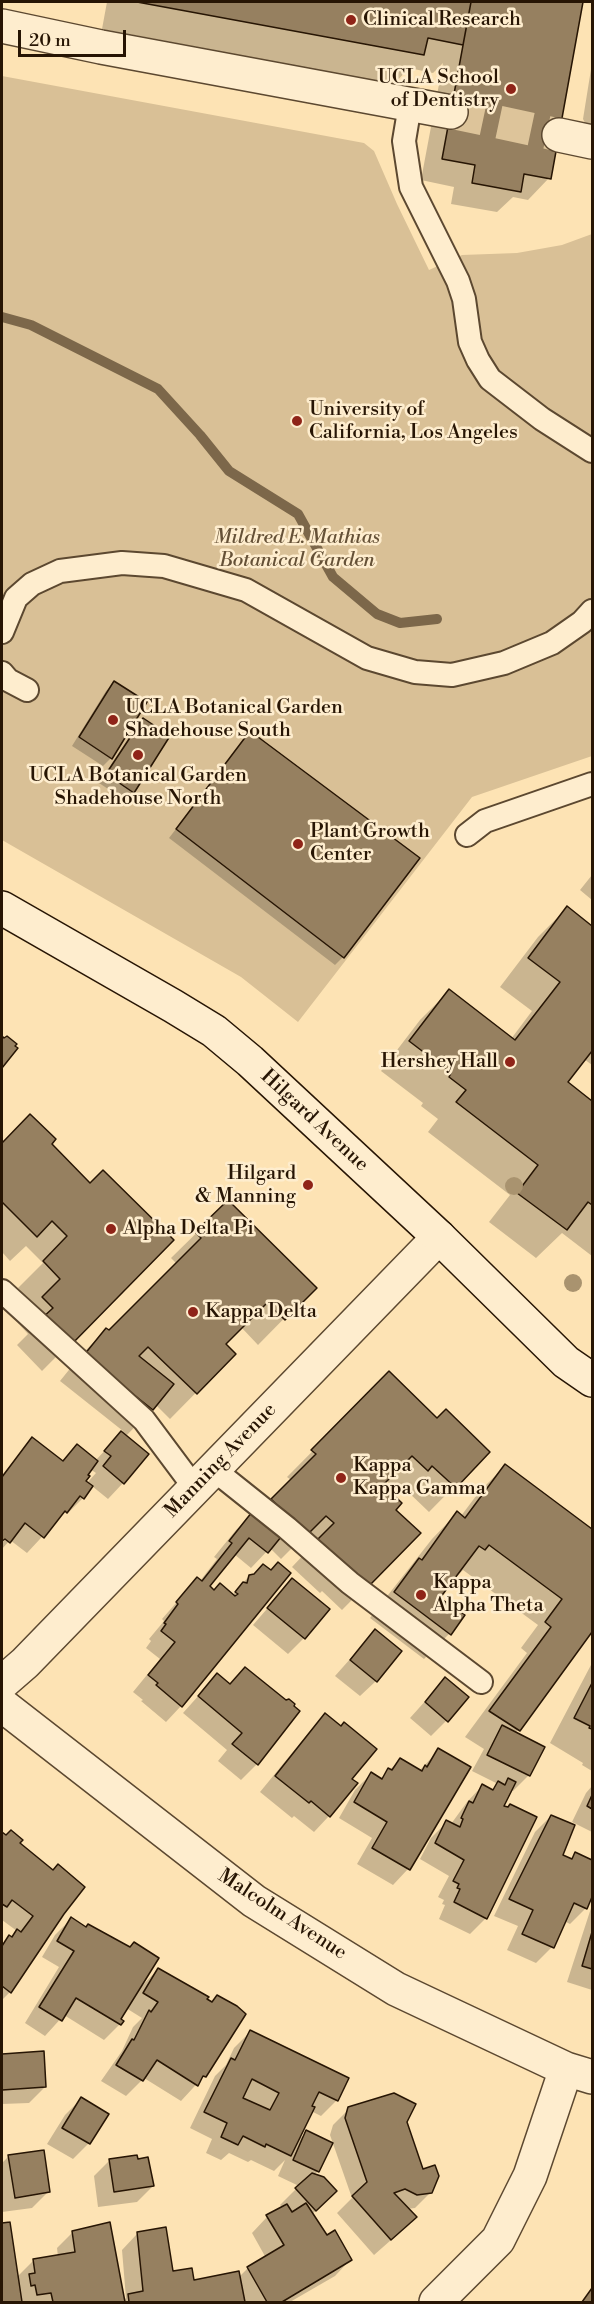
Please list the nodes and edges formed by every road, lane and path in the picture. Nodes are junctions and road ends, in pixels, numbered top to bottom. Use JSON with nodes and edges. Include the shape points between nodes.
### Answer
{"nodes":[{"id":1,"x":2,"y":26,"type":"edge"},
{"id":2,"x":410,"y":105,"type":"junction"},
{"id":3,"x":451,"y":112,"type":"tunnel mouth"},
{"id":4,"x":558,"y":135,"type":"tunnel mouth"},
{"id":5,"x":592,"y":142,"type":"edge"},
{"id":6,"x":592,"y":451,"type":"edge"},
{"id":7,"x":592,"y":611,"type":"edge"},
{"id":8,"x":2,"y":632,"type":"edge"},
{"id":9,"x":2,"y":673,"type":"edge"},
{"id":10,"x":27,"y":690,"type":"dead end"},
{"id":11,"x":592,"y":784,"type":"edge"},
{"id":12,"x":467,"y":835,"type":"dead end"},
{"id":13,"x":2,"y":908,"type":"edge"},
{"id":14,"x":439,"y":1237,"type":"junction"},
{"id":15,"x":2,"y":1291,"type":"edge"},
{"id":16,"x":592,"y":1380,"type":"edge"},
{"id":17,"x":204,"y":1478,"type":"junction"},
{"id":18,"x":481,"y":1682,"type":"dead end"},
{"id":19,"x":2,"y":1683,"type":"edge"},
{"id":20,"x":2,"y":1705,"type":"edge"},
{"id":21,"x":579,"y":2073,"type":"edge"},
{"id":22,"x":436,"y":2302,"type":"edge"}],
"edges":[{"from":1,"to":2,"type":"street"},
{"from":2,"to":3,"type":"street"},
{"from":2,"to":6,"type":"lane","via":[[404,141],[411,187],[458,281],[478,360],[490,379]]},
{"from":4,"to":5,"type":"street"},
{"from":7,"to":8,"type":"lane","via":[[552,643],[504,663],[452,675],[415,672],[367,658],[246,590],[164,566],[123,563],[60,571],[32,584],[16,598]]},
{"from":9,"to":10,"type":"lane"},
{"from":11,"to":12,"type":"lane","via":[[485,820]]},
{"from":13,"to":14,"type":"street","name":"Hilgard Avenue","via":[[214,1031]]},
{"from":14,"to":16,"type":"street","name":"Hilgard Avenue","via":[[566,1362]]},
{"from":14,"to":17,"type":"street","name":"Manning Avenue"},
{"from":15,"to":17,"type":"lane"},
{"from":17,"to":18,"type":"lane","via":[[287,1528],[350,1582]]},
{"from":17,"to":19,"type":"street","name":"Manning Avenue"},
{"from":20,"to":21,"type":"street","name":"Malcolm Avenue","via":[[254,1901],[396,1989]]},
{"from":21,"to":22,"type":"street","via":[[498,2240]]}]}
